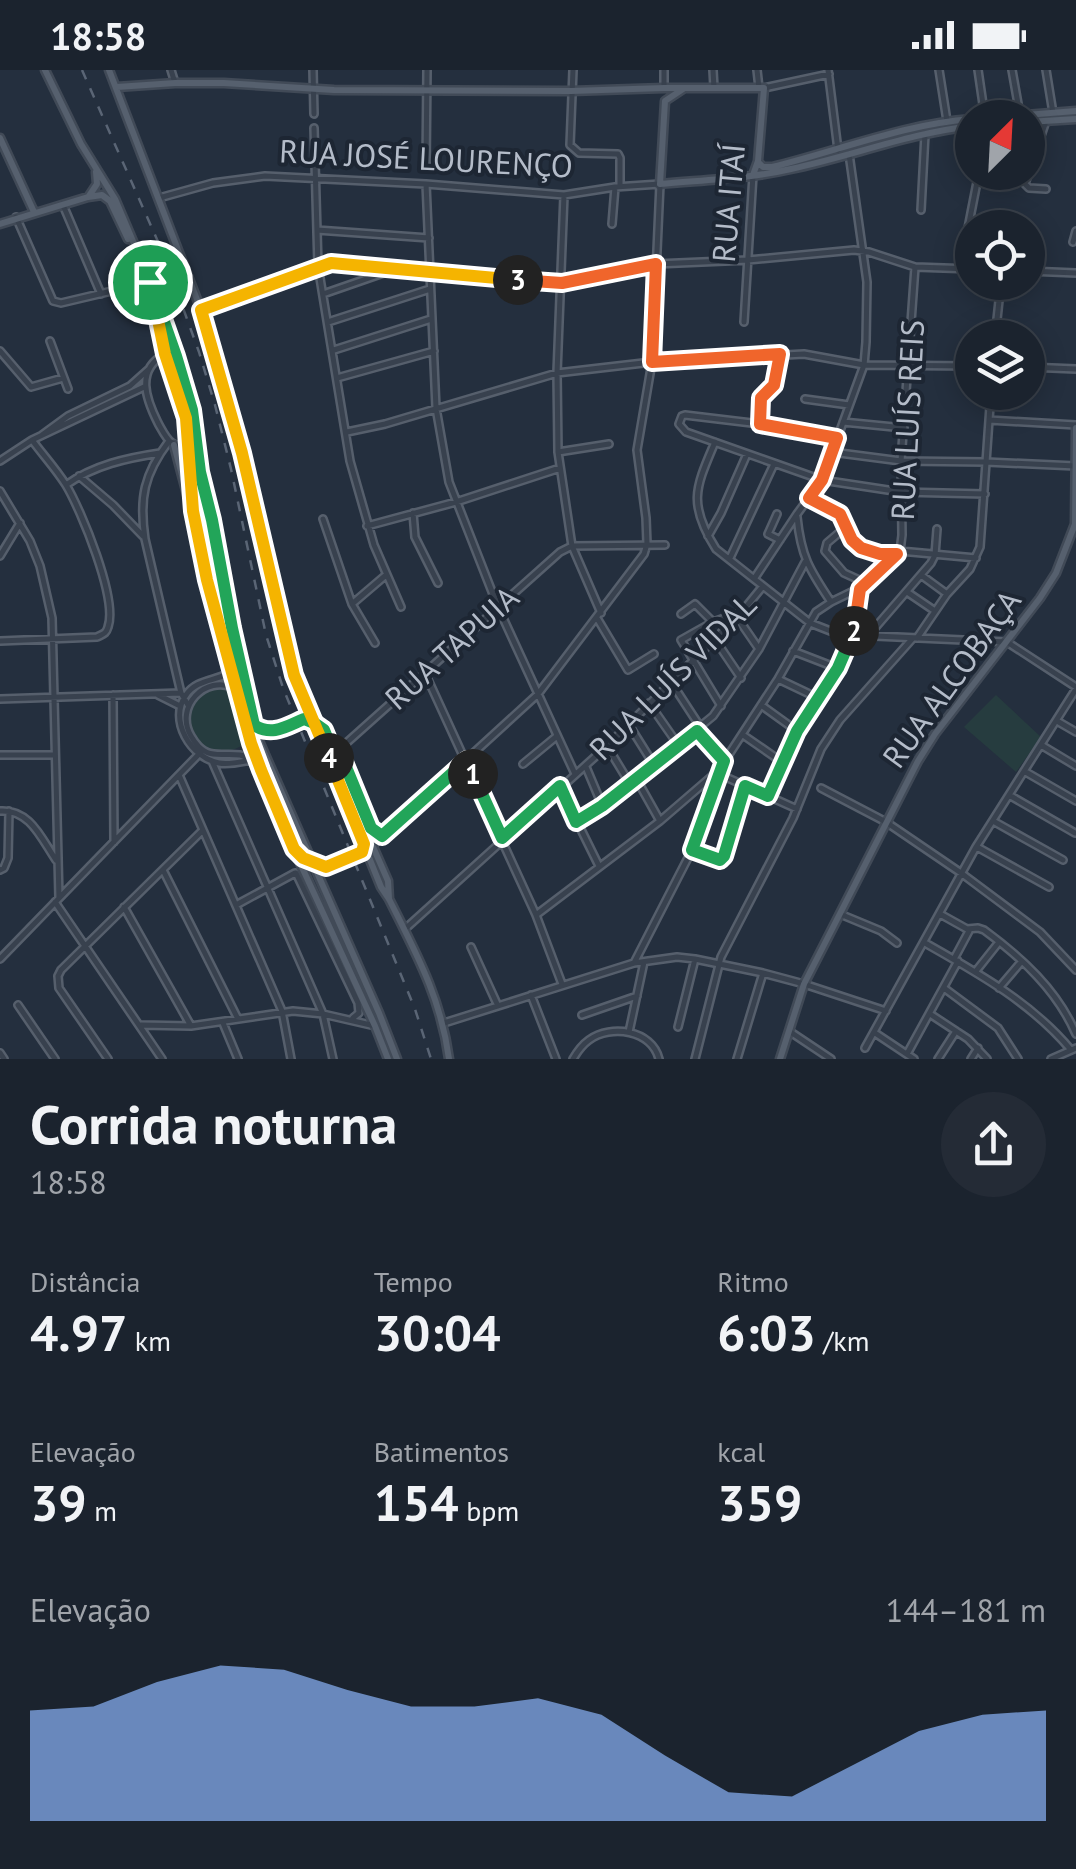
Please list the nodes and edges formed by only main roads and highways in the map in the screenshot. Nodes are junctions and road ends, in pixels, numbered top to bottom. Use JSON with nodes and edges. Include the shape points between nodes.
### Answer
{"nodes":[{"id":1,"x":45,"y":70,"type":"edge"},
{"id":2,"x":110,"y":70,"type":"edge"},
{"id":3,"x":117,"y":87,"type":"junction"},
{"id":4,"x":651,"y":89,"type":"junction"},
{"id":5,"x":684,"y":89,"type":"junction"},
{"id":6,"x":665,"y":101,"type":"junction"},
{"id":7,"x":1076,"y":111,"type":"edge"},
{"id":8,"x":1045,"y":112,"type":"edge"},
{"id":9,"x":1076,"y":119,"type":"edge"},
{"id":10,"x":955,"y":121,"type":"edge"},
{"id":11,"x":1045,"y":121,"type":"edge"},
{"id":12,"x":955,"y":129,"type":"edge"},
{"id":13,"x":0,"y":138,"type":"edge"},
{"id":14,"x":758,"y":160,"type":"junction"},
{"id":15,"x":95,"y":169,"type":"junction"},
{"id":16,"x":753,"y":175,"type":"junction"},
{"id":17,"x":88,"y":197,"type":"junction"},
{"id":18,"x":34,"y":212,"type":"junction"},
{"id":19,"x":3,"y":220,"type":"edge"},
{"id":20,"x":148,"y":282,"type":"junction"},
{"id":21,"x":165,"y":354,"type":"junction"},
{"id":22,"x":176,"y":356,"type":"junction"},
{"id":23,"x":1076,"y":426,"type":"edge"},
{"id":24,"x":172,"y":443,"type":"road end"},
{"id":25,"x":1075,"y":466,"type":"edge"},
{"id":26,"x":193,"y":511,"type":"junction"},
{"id":27,"x":212,"y":520,"type":"junction"},
{"id":28,"x":195,"y":526,"type":"junction"},
{"id":29,"x":218,"y":553,"type":"junction"},
{"id":30,"x":202,"y":557,"type":"junction"},
{"id":31,"x":291,"y":660,"type":"junction"},
{"id":32,"x":306,"y":705,"type":"junction"},
{"id":33,"x":304,"y":719,"type":"junction"},
{"id":34,"x":314,"y":723,"type":"junction"},
{"id":35,"x":254,"y":725,"type":"junction"},
{"id":36,"x":324,"y":730,"type":"junction"},
{"id":37,"x":365,"y":848,"type":"junction"},
{"id":38,"x":294,"y":849,"type":"junction"},
{"id":39,"x":312,"y":863,"type":"junction"},
{"id":40,"x":328,"y":866,"type":"junction"},
{"id":41,"x":319,"y":880,"type":"junction"},
{"id":42,"x":389,"y":899,"type":"junction"},
{"id":43,"x":388,"y":1059,"type":"edge"},
{"id":44,"x":396,"y":1059,"type":"edge"},
{"id":45,"x":449,"y":1059,"type":"edge"},
{"id":46,"x":780,"y":1059,"type":"edge"}],
"edges":[{"from":1,"to":15,"type":"main road"},
{"from":2,"to":3,"type":"main road"},
{"from":3,"to":4,"type":"main road"},
{"from":3,"to":31,"type":"main road","via":[[201,310]]},
{"from":4,"to":5,"type":"main road"},
{"from":4,"to":6,"type":"main road"},
{"from":5,"to":6,"type":"main road"},
{"from":5,"to":14,"type":"main road","name":"RUA ITAÍ","via":[[762,88]]},
{"from":6,"to":16,"type":"main road","name":"RUA JOSÉ LOURENÇO","via":[[660,184]]},
{"from":7,"to":8,"type":"main road"},
{"from":9,"to":11,"type":"main road"},
{"from":10,"to":14,"type":"main road","via":[[769,167]]},
{"from":12,"to":16,"type":"main road","name":"RUA JOSÉ LOURENÇO"},
{"from":13,"to":18,"type":"main road"},
{"from":14,"to":16,"type":"main road","name":"RUA ITAÍ"},
{"from":15,"to":17,"type":"main road","via":[[98,184]]},
{"from":15,"to":20,"type":"main road","via":[[115,198]]},
{"from":17,"to":18,"type":"main road"},
{"from":17,"to":20,"type":"main road","via":[[108,198]]},
{"from":18,"to":19,"type":"main road"},
{"from":20,"to":21,"type":"main road"},
{"from":20,"to":22,"type":"main road"},
{"from":21,"to":22,"type":"main road"},
{"from":21,"to":26,"type":"main road","via":[[184,410]]},
{"from":22,"to":27,"type":"main road"},
{"from":23,"to":25,"type":"main road","name":"RUA ALCOBAÇA"},
{"from":24,"to":26,"type":"main road"},
{"from":25,"to":46,"type":"main road","name":"RUA ALCOBAÇA","via":[[1076,513],[1067,548],[1047,588],[935,734],[804,984]]},
{"from":26,"to":28,"type":"main road"},
{"from":27,"to":28,"type":"main road","via":[[208,528]]},
{"from":27,"to":29,"type":"main road"},
{"from":28,"to":30,"type":"main road"},
{"from":29,"to":30,"type":"main road","via":[[210,548]]},
{"from":29,"to":35,"type":"main road"},
{"from":30,"to":38,"type":"main road","via":[[251,743]]},
{"from":31,"to":32,"type":"main road"},
{"from":31,"to":36,"type":"main road"},
{"from":32,"to":33,"type":"main road"},
{"from":32,"to":34,"type":"main road"},
{"from":33,"to":34,"type":"main road"},
{"from":33,"to":35,"type":"main road","bridge":true,"via":[[266,732]]},
{"from":34,"to":36,"type":"main road"},
{"from":34,"to":37,"type":"main road"},
{"from":35,"to":39,"type":"main road"},
{"from":36,"to":37,"type":"main road","via":[[366,828]]},
{"from":37,"to":40,"type":"main road","bridge":true},
{"from":37,"to":42,"type":"main road"},
{"from":37,"to":42,"type":"main road","via":[[388,881]]},
{"from":38,"to":39,"type":"main road"},
{"from":38,"to":43,"type":"main road"},
{"from":39,"to":40,"type":"main road"},
{"from":39,"to":41,"type":"main road"},
{"from":40,"to":41,"type":"main road"},
{"from":41,"to":44,"type":"main road"},
{"from":42,"to":45,"type":"main road","via":[[428,978]]}]}
